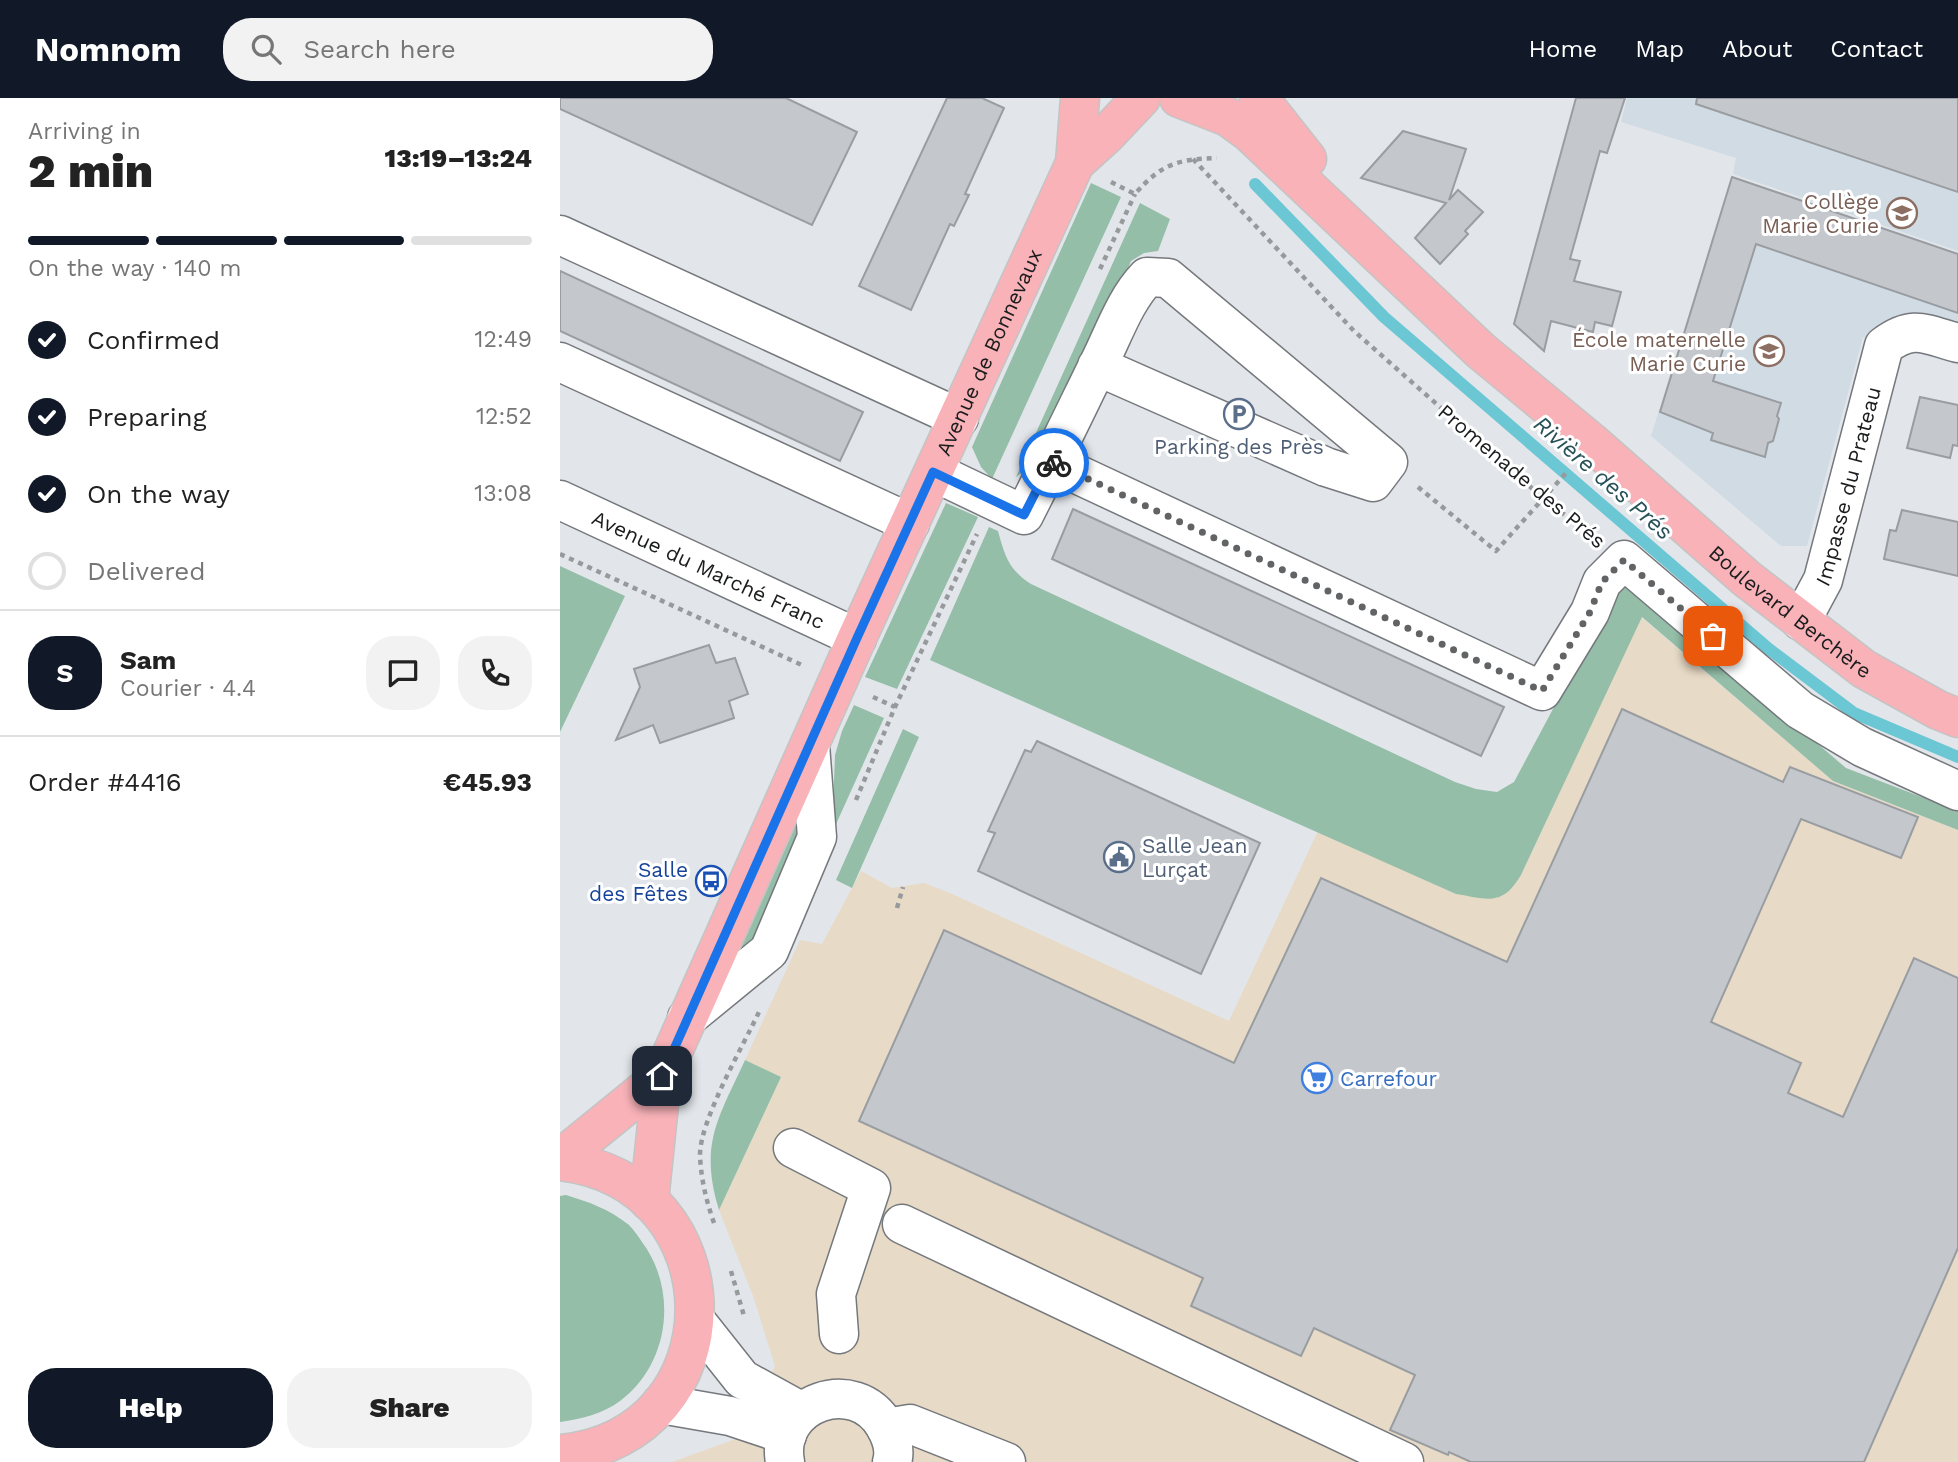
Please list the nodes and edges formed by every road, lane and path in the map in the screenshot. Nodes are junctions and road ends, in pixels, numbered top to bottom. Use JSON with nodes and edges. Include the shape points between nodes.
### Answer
{"nodes":[{"id":1,"x":1080,"y":98,"type":"edge"},
{"id":2,"x":1141,"y":98,"type":"edge"},
{"id":3,"x":1179,"y":98,"type":"edge"},
{"id":4,"x":1259,"y":98,"type":"edge"},
{"id":5,"x":1193,"y":159,"type":"dead end"},
{"id":6,"x":1075,"y":163,"type":"junction"},
{"id":7,"x":560,"y":235,"type":"edge"},
{"id":8,"x":1386,"y":260,"type":"junction"},
{"id":9,"x":1958,"y":343,"type":"edge"},
{"id":10,"x":560,"y":362,"type":"edge"},
{"id":11,"x":1097,"y":366,"type":"junction"},
{"id":12,"x":959,"y":418,"type":"junction"},
{"id":13,"x":1051,"y":462,"type":"junction"},
{"id":14,"x":1388,"y":462,"type":"junction"},
{"id":15,"x":933,"y":472,"type":"junction"},
{"id":16,"x":1559,"y":481,"type":"dead end"},
{"id":17,"x":1544,"y":499,"type":"junction"},
{"id":18,"x":560,"y":500,"type":"edge"},
{"id":19,"x":910,"y":523,"type":"junction"},
{"id":20,"x":560,"y":554,"type":"edge"},
{"id":21,"x":1624,"y":560,"type":"junction"},
{"id":22,"x":1801,"y":621,"type":"junction"},
{"id":23,"x":857,"y":638,"type":"junction"},
{"id":24,"x":804,"y":665,"type":"dead end"},
{"id":25,"x":895,"y":706,"type":"dead end"},
{"id":26,"x":1958,"y":718,"type":"edge"},
{"id":27,"x":1958,"y":791,"type":"edge"},
{"id":28,"x":852,"y":808,"type":"dead end"},
{"id":29,"x":903,"y":887,"type":"dead end"},
{"id":30,"x":897,"y":908,"type":"dead end"},
{"id":31,"x":762,"y":1006,"type":"dead end"},
{"id":32,"x":662,"y":1076,"type":"junction"},
{"id":33,"x":793,"y":1148,"type":"dead end"},
{"id":34,"x":560,"y":1160,"type":"edge"},
{"id":35,"x":649,"y":1201,"type":"junction"},
{"id":36,"x":902,"y":1224,"type":"dead end"},
{"id":37,"x":715,"y":1226,"type":"dead end"},
{"id":38,"x":727,"y":1261,"type":"dead end"},
{"id":39,"x":696,"y":1321,"type":"junction"},
{"id":40,"x":746,"y":1324,"type":"dead end"},
{"id":41,"x":839,"y":1334,"type":"dead end"},
{"id":42,"x":660,"y":1404,"type":"junction"},
{"id":43,"x":791,"y":1436,"type":"edge"},
{"id":44,"x":889,"y":1445,"type":"edge"},
{"id":45,"x":560,"y":1454,"type":"edge"},
{"id":46,"x":1002,"y":1462,"type":"edge"},
{"id":47,"x":1404,"y":1462,"type":"edge"}],
"edges":[{"from":1,"to":6,"type":"main road","name":"Avenue de Bonnevaux"},
{"from":2,"to":6,"type":"main road","name":"Avenue de Bonnevaux"},
{"from":3,"to":8,"type":"main road","name":"Boulevard Berchère","via":[[1228,117],[1250,133]]},
{"from":4,"to":8,"type":"main road","name":"Boulevard Berchère"},
{"from":5,"to":17,"type":"path","name":"Promenade des Prés","via":[[1354,331]]},
{"from":6,"to":12,"type":"main road","name":"Avenue de Bonnevaux"},
{"from":7,"to":12,"type":"street"},
{"from":8,"to":22,"type":"main road","name":"Boulevard Berchère","via":[[1481,351]]},
{"from":9,"to":22,"type":"street","name":"Impasse du Prateau","via":[[1914,331],[1884,346],[1823,580]]},
{"from":10,"to":19,"type":"street"},
{"from":11,"to":13,"type":"street"},
{"from":11,"to":14,"type":"street","via":[[1326,467],[1373,482]]},
{"from":11,"to":14,"type":"street","via":[[1135,290],[1147,277],[1168,278]]},
{"from":12,"to":15,"type":"main road","name":"Avenue de Bonnevaux"},
{"from":13,"to":15,"type":"street","via":[[1024,515]]},
{"from":13,"to":21,"type":"street","via":[[1542,691],[1590,612],[1602,582]]},
{"from":14,"to":17,"type":"path","via":[[1496,551]]},
{"from":15,"to":19,"type":"main road","name":"Avenue de Bonnevaux"},
{"from":16,"to":17,"type":"path"},
{"from":17,"to":21,"type":"path","name":"Promenade des Prés"},
{"from":18,"to":23,"type":"street","name":"Avenue du Marché Franc"},
{"from":19,"to":23,"type":"main road","name":"Avenue de Bonnevaux"},
{"from":20,"to":24,"type":"path"},
{"from":21,"to":27,"type":"street","name":"Promenade des Prés","via":[[1800,710],[1862,747]]},
{"from":22,"to":26,"type":"main road","name":"Boulevard Berchère","via":[[1864,669]]},
{"from":23,"to":32,"type":"main road","name":"Avenue de Bonnevaux"},
{"from":25,"to":28,"type":"path"},
{"from":29,"to":30,"type":"path"},
{"from":31,"to":37,"type":"path","via":[[709,1116],[700,1152],[703,1192]]},
{"from":32,"to":34,"type":"main road","name":"Avenue de Bonnevaux"},
{"from":32,"to":35,"type":"main road","name":"Avenue de Bonnevaux"},
{"from":33,"to":41,"type":"street","via":[[871,1188],[836,1294]]},
{"from":34,"to":35,"type":"main road","via":[[607,1173]]},
{"from":35,"to":39,"type":"main road","via":[[677,1235],[686,1255]]},
{"from":36,"to":47,"type":"street"},
{"from":38,"to":40,"type":"path"},
{"from":39,"to":42,"type":"main road","via":[[685,1365]]},
{"from":39,"to":43,"type":"street"},
{"from":42,"to":43,"type":"street","via":[[730,1416]]},
{"from":42,"to":45,"type":"main road","via":[[618,1438],[592,1449]]},
{"from":43,"to":44,"type":"street","via":[[817,1402],[836,1398],[862,1403],[878,1414]]},
{"from":44,"to":46,"type":"street","via":[[910,1424]]}]}
